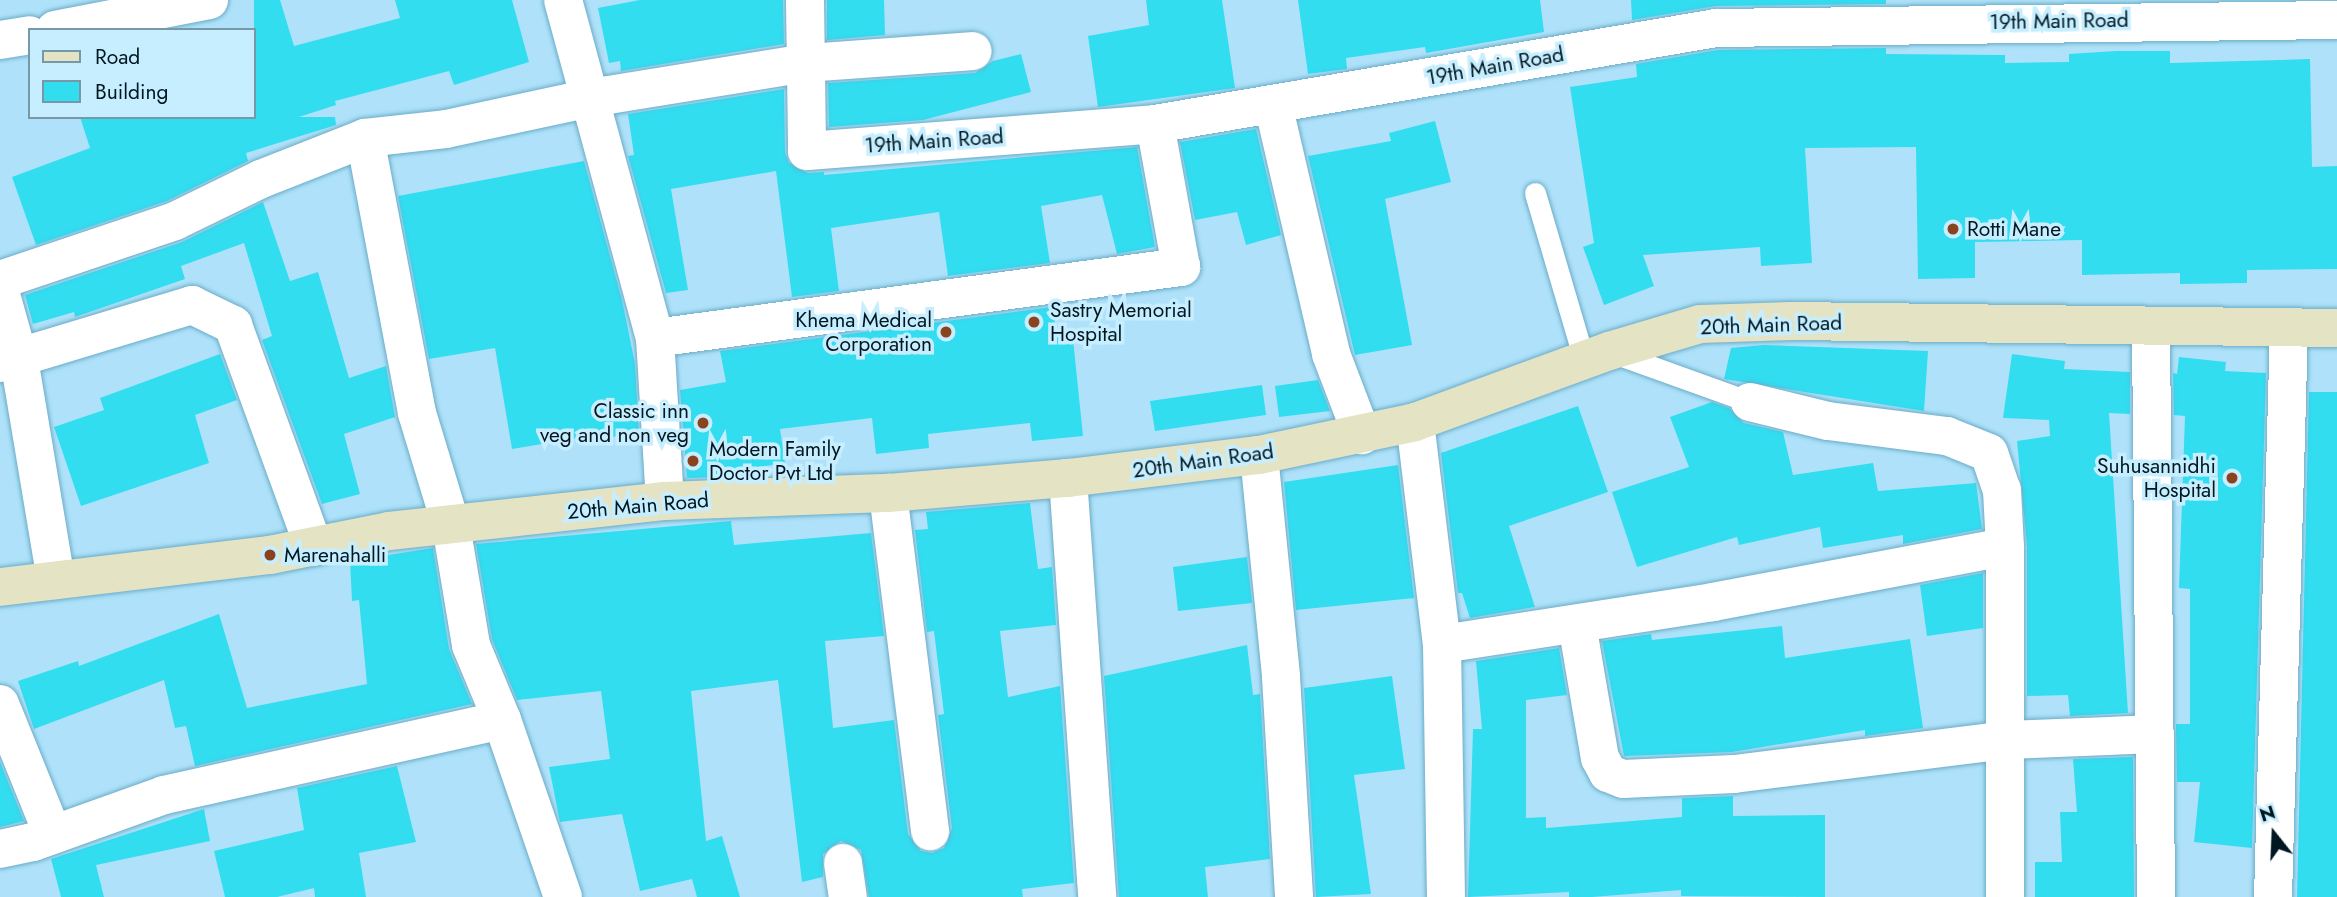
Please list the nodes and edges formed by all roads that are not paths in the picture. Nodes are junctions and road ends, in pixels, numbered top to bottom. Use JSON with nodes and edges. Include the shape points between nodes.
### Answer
{"nodes":[{"id":1,"x":209,"y":0,"type":"edge"},
{"id":2,"x":563,"y":0,"type":"edge"},
{"id":3,"x":806,"y":0,"type":"edge"},
{"id":4,"x":167,"y":4,"type":"edge"},
{"id":5,"x":2337,"y":20,"type":"edge"},
{"id":6,"x":63,"y":28,"type":"edge"},
{"id":7,"x":28,"y":34,"type":"edge"},
{"id":8,"x":0,"y":40,"type":"edge"},
{"id":9,"x":973,"y":51,"type":"dead end"},
{"id":10,"x":806,"y":63,"type":"junction"},
{"id":11,"x":590,"y":98,"type":"junction"},
{"id":12,"x":1273,"y":104,"type":"junction"},
{"id":13,"x":1155,"y":124,"type":"junction"},
{"id":14,"x":365,"y":138,"type":"junction"},
{"id":15,"x":1535,"y":192,"type":"dead end"},
{"id":16,"x":0,"y":280,"type":"edge"},
{"id":17,"x":0,"y":290,"type":"edge"},
{"id":18,"x":2151,"y":327,"type":"junction"},
{"id":19,"x":2289,"y":328,"type":"junction"},
{"id":20,"x":2337,"y":328,"type":"edge"},
{"id":21,"x":655,"y":338,"type":"junction"},
{"id":22,"x":1596,"y":356,"type":"junction"},
{"id":23,"x":9,"y":361,"type":"edge"},
{"id":24,"x":1750,"y":402,"type":"joint"},
{"id":25,"x":1415,"y":422,"type":"junction"},
{"id":26,"x":1362,"y":435,"type":"junction"},
{"id":27,"x":1259,"y":455,"type":"junction"},
{"id":28,"x":1068,"y":478,"type":"junction"},
{"id":29,"x":888,"y":493,"type":"junction"},
{"id":30,"x":664,"y":501,"type":"junction"},
{"id":31,"x":452,"y":525,"type":"junction"},
{"id":32,"x":314,"y":547,"type":"junction"},
{"id":33,"x":2005,"y":547,"type":"junction"},
{"id":34,"x":56,"y":580,"type":"junction"},
{"id":35,"x":0,"y":587,"type":"edge"},
{"id":36,"x":1577,"y":624,"type":"junction"},
{"id":37,"x":1442,"y":644,"type":"junction"},
{"id":38,"x":0,"y":704,"type":"edge"},
{"id":39,"x":502,"y":720,"type":"junction"},
{"id":40,"x":2155,"y":734,"type":"junction"},
{"id":41,"x":2007,"y":740,"type":"junction"},
{"id":42,"x":930,"y":831,"type":"dead end"},
{"id":43,"x":53,"y":835,"type":"junction"},
{"id":44,"x":0,"y":849,"type":"edge"},
{"id":45,"x":564,"y":897,"type":"edge"},
{"id":46,"x":1097,"y":897,"type":"edge"},
{"id":47,"x":1294,"y":897,"type":"edge"},
{"id":48,"x":1446,"y":897,"type":"edge"},
{"id":49,"x":2005,"y":897,"type":"edge"},
{"id":50,"x":2156,"y":897,"type":"edge"},
{"id":51,"x":2273,"y":897,"type":"edge"}],
"edges":[{"from":1,"to":4,"type":"street"},
{"from":2,"to":11,"type":"street"},
{"from":3,"to":10,"type":"street","name":"19th Main Road"},
{"from":4,"to":6,"type":"street"},
{"from":5,"to":12,"type":"street","name":"19th Main Road","via":[[1716,28]]},
{"from":7,"to":8,"type":"street"},
{"from":9,"to":10,"type":"street"},
{"from":10,"to":11,"type":"street"},
{"from":10,"to":13,"type":"street","name":"19th Main Road","via":[[807,151]]},
{"from":11,"to":14,"type":"street","via":[[446,129]]},
{"from":11,"to":21,"type":"street"},
{"from":12,"to":13,"type":"street","name":"19th Main Road"},
{"from":12,"to":26,"type":"street","via":[[1331,354]]},
{"from":13,"to":21,"type":"street","via":[[1181,267]]},
{"from":14,"to":16,"type":"street","via":[[261,179],[175,221]]},
{"from":14,"to":31,"type":"street","via":[[417,413]]},
{"from":15,"to":22,"type":"lane"},
{"from":17,"to":23,"type":"street"},
{"from":18,"to":19,"type":"street","name":"20th Main Road"},
{"from":18,"to":22,"type":"street","name":"20th Main Road","via":[[1791,321],[1700,324]]},
{"from":18,"to":40,"type":"street"},
{"from":19,"to":20,"type":"street","name":"20th Main Road"},
{"from":19,"to":51,"type":"street"},
{"from":21,"to":30,"type":"street"},
{"from":22,"to":24,"type":"lane"},
{"from":22,"to":25,"type":"street","name":"20th Main Road"},
{"from":23,"to":32,"type":"street","via":[[192,305],[233,326]]},
{"from":23,"to":34,"type":"street"},
{"from":24,"to":33,"type":"street","via":[[1828,421],[1947,436],[1989,453],[2002,490]]},
{"from":25,"to":26,"type":"street","name":"20th Main Road"},
{"from":25,"to":37,"type":"street"},
{"from":26,"to":27,"type":"street","name":"20th Main Road"},
{"from":27,"to":28,"type":"street","name":"20th Main Road"},
{"from":27,"to":47,"type":"street","via":[[1281,677]]},
{"from":28,"to":29,"type":"street","name":"20th Main Road"},
{"from":28,"to":46,"type":"street"},
{"from":29,"to":30,"type":"street","name":"20th Main Road"},
{"from":29,"to":42,"type":"street"},
{"from":30,"to":31,"type":"street","name":"20th Main Road"},
{"from":31,"to":32,"type":"street","name":"20th Main Road"},
{"from":31,"to":39,"type":"street","via":[[471,645]]},
{"from":32,"to":34,"type":"street","name":"20th Main Road"},
{"from":33,"to":36,"type":"street"},
{"from":33,"to":41,"type":"street"},
{"from":34,"to":35,"type":"street","name":"20th Main Road"},
{"from":36,"to":37,"type":"street"},
{"from":36,"to":41,"type":"street","via":[[1600,758],[1608,773],[1623,779],[1734,774]]},
{"from":37,"to":48,"type":"street"},
{"from":38,"to":43,"type":"street"},
{"from":39,"to":43,"type":"street","via":[[164,795]]},
{"from":39,"to":45,"type":"street"},
{"from":40,"to":41,"type":"street"},
{"from":40,"to":50,"type":"street"},
{"from":41,"to":49,"type":"street"},
{"from":43,"to":44,"type":"street"}]}
